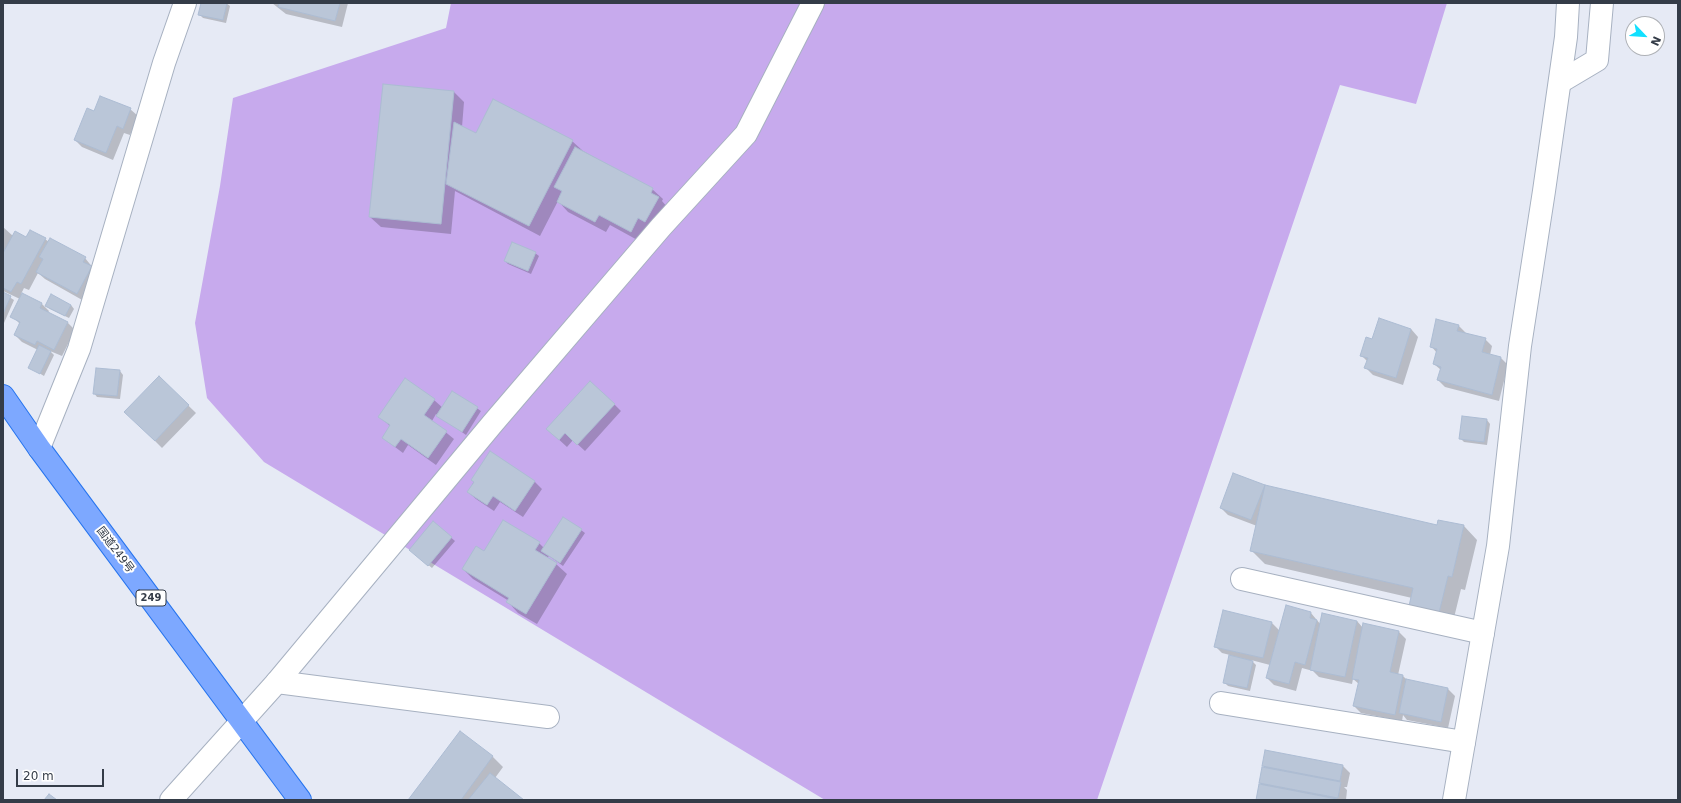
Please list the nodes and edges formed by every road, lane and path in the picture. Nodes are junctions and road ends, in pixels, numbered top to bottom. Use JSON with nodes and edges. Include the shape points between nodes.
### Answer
{"nodes":[{"id":1,"x":185,"y":3,"type":"edge"},
{"id":2,"x":813,"y":3,"type":"edge"},
{"id":3,"x":1568,"y":3,"type":"edge"},
{"id":4,"x":1602,"y":3,"type":"edge"},
{"id":5,"x":1560,"y":82,"type":"junction"},
{"id":6,"x":3,"y":396,"type":"edge"},
{"id":7,"x":39,"y":448,"type":"junction"},
{"id":8,"x":1242,"y":579,"type":"dead end"},
{"id":9,"x":1483,"y":633,"type":"junction"},
{"id":10,"x":277,"y":682,"type":"junction"},
{"id":11,"x":1222,"y":703,"type":"dead end"},
{"id":12,"x":548,"y":717,"type":"dead end"},
{"id":13,"x":242,"y":721,"type":"junction"},
{"id":14,"x":1464,"y":742,"type":"junction"},
{"id":15,"x":171,"y":800,"type":"edge"},
{"id":16,"x":300,"y":800,"type":"edge"},
{"id":17,"x":1454,"y":800,"type":"edge"}],
"edges":[{"from":1,"to":7,"type":"street","via":[[164,63],[80,349]]},
{"from":2,"to":10,"type":"street","via":[[746,134],[661,227],[493,423]]},
{"from":3,"to":5,"type":"street"},
{"from":4,"to":5,"type":"street","via":[[1597,60]]},
{"from":5,"to":9,"type":"street","via":[[1520,346],[1498,546]]},
{"from":6,"to":7,"type":"highway","name":"国道249号","number":"249"},
{"from":7,"to":13,"type":"highway","name":"国道249号","number":"249"},
{"from":8,"to":9,"type":"street"},
{"from":9,"to":14,"type":"street"},
{"from":10,"to":12,"type":"street"},
{"from":10,"to":13,"type":"street"},
{"from":11,"to":14,"type":"street"},
{"from":13,"to":15,"type":"street"},
{"from":13,"to":16,"type":"highway","name":"国道249号","number":"249"},
{"from":14,"to":17,"type":"street"}]}
